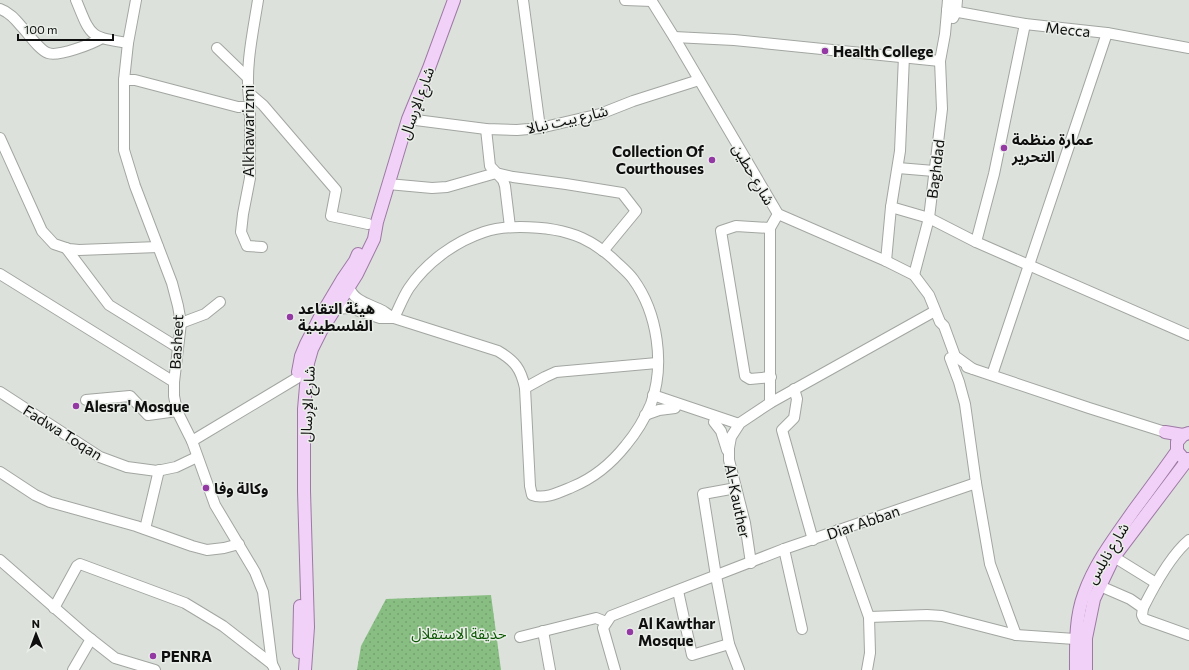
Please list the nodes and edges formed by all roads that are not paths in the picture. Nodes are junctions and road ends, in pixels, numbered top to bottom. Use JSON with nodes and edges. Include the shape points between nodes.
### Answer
{"nodes":[{"id":1,"x":76,"y":0,"type":"edge"},
{"id":2,"x":136,"y":0,"type":"edge"},
{"id":3,"x":258,"y":0,"type":"edge"},
{"id":4,"x":446,"y":0,"type":"edge"},
{"id":5,"x":454,"y":0,"type":"edge"},
{"id":6,"x":523,"y":0,"type":"edge"},
{"id":7,"x":624,"y":0,"type":"edge"},
{"id":8,"x":948,"y":0,"type":"edge"},
{"id":9,"x":957,"y":0,"type":"edge"},
{"id":10,"x":651,"y":1,"type":"edge"},
{"id":11,"x":0,"y":9,"type":"edge"},
{"id":12,"x":951,"y":11,"type":"junction"},
{"id":13,"x":1025,"y":24,"type":"junction"},
{"id":14,"x":1107,"y":33,"type":"junction"},
{"id":15,"x":674,"y":37,"type":"junction"},
{"id":16,"x":102,"y":38,"type":"junction"},
{"id":17,"x":128,"y":43,"type":"junction"},
{"id":18,"x":217,"y":48,"type":"dead end"},
{"id":19,"x":1189,"y":48,"type":"edge"},
{"id":20,"x":904,"y":56,"type":"junction"},
{"id":21,"x":940,"y":61,"type":"junction"},
{"id":22,"x":248,"y":78,"type":"junction"},
{"id":23,"x":124,"y":80,"type":"junction"},
{"id":24,"x":699,"y":80,"type":"junction"},
{"id":25,"x":249,"y":93,"type":"junction"},
{"id":26,"x":246,"y":107,"type":"junction"},
{"id":27,"x":405,"y":118,"type":"junction"},
{"id":28,"x":540,"y":128,"type":"junction"},
{"id":29,"x":486,"y":129,"type":"junction"},
{"id":30,"x":0,"y":138,"type":"edge"},
{"id":31,"x":898,"y":168,"type":"junction"},
{"id":32,"x":934,"y":171,"type":"junction"},
{"id":33,"x":496,"y":173,"type":"junction"},
{"id":34,"x":388,"y":184,"type":"junction"},
{"id":35,"x":891,"y":207,"type":"junction"},
{"id":36,"x":778,"y":214,"type":"junction"},
{"id":37,"x":929,"y":218,"type":"junction"},
{"id":38,"x":368,"y":224,"type":"junction"},
{"id":39,"x":510,"y":227,"type":"junction"},
{"id":40,"x":770,"y":228,"type":"junction"},
{"id":41,"x":976,"y":242,"type":"junction"},
{"id":42,"x":158,"y":247,"type":"junction"},
{"id":43,"x":262,"y":247,"type":"dead end"},
{"id":44,"x":66,"y":248,"type":"junction"},
{"id":45,"x":603,"y":251,"type":"junction"},
{"id":46,"x":886,"y":261,"type":"junction"},
{"id":47,"x":1029,"y":266,"type":"junction"},
{"id":48,"x":0,"y":274,"type":"edge"},
{"id":49,"x":914,"y":275,"type":"junction"},
{"id":50,"x":348,"y":287,"type":"junction"},
{"id":51,"x":220,"y":302,"type":"dead end"},
{"id":52,"x":334,"y":310,"type":"junction"},
{"id":53,"x":935,"y":311,"type":"junction"},
{"id":54,"x":394,"y":318,"type":"junction"},
{"id":55,"x":181,"y":323,"type":"junction"},
{"id":56,"x":1189,"y":335,"type":"edge"},
{"id":57,"x":177,"y":347,"type":"junction"},
{"id":58,"x":657,"y":363,"type":"junction"},
{"id":59,"x":956,"y":364,"type":"junction"},
{"id":60,"x":973,"y":369,"type":"junction"},
{"id":61,"x":992,"y":376,"type":"junction"},
{"id":62,"x":771,"y":377,"type":"junction"},
{"id":63,"x":298,"y":378,"type":"junction"},
{"id":64,"x":174,"y":382,"type":"junction"},
{"id":65,"x":959,"y":382,"type":"junction"},
{"id":66,"x":525,"y":388,"type":"junction"},
{"id":67,"x":794,"y":389,"type":"junction"},
{"id":68,"x":0,"y":392,"type":"edge"},
{"id":69,"x":652,"y":397,"type":"junction"},
{"id":70,"x":86,"y":400,"type":"dead end"},
{"id":71,"x":770,"y":402,"type":"junction"},
{"id":72,"x":675,"y":408,"type":"junction"},
{"id":73,"x":177,"y":411,"type":"junction"},
{"id":74,"x":754,"y":412,"type":"junction"},
{"id":75,"x":645,"y":415,"type":"junction"},
{"id":76,"x":717,"y":420,"type":"junction"},
{"id":77,"x":738,"y":427,"type":"junction"},
{"id":78,"x":1165,"y":432,"type":"junction"},
{"id":79,"x":1186,"y":434,"type":"edge"},
{"id":80,"x":192,"y":442,"type":"junction"},
{"id":81,"x":1177,"y":448,"type":"junction"},
{"id":82,"x":729,"y":454,"type":"junction"},
{"id":83,"x":197,"y":457,"type":"junction"},
{"id":84,"x":1189,"y":459,"type":"edge"},
{"id":85,"x":159,"y":470,"type":"junction"},
{"id":86,"x":0,"y":472,"type":"edge"},
{"id":87,"x":976,"y":482,"type":"junction"},
{"id":88,"x":736,"y":488,"type":"junction"},
{"id":89,"x":145,"y":529,"type":"junction"},
{"id":90,"x":838,"y":530,"type":"junction"},
{"id":91,"x":813,"y":540,"type":"junction"},
{"id":92,"x":1189,"y":540,"type":"edge"},
{"id":93,"x":239,"y":544,"type":"junction"},
{"id":94,"x":784,"y":549,"type":"junction"},
{"id":95,"x":1114,"y":557,"type":"junction"},
{"id":96,"x":0,"y":560,"type":"edge"},
{"id":97,"x":751,"y":563,"type":"junction"},
{"id":98,"x":716,"y":576,"type":"junction"},
{"id":99,"x":1156,"y":583,"type":"junction"},
{"id":100,"x":1100,"y":586,"type":"junction"},
{"id":101,"x":678,"y":591,"type":"junction"},
{"id":102,"x":54,"y":608,"type":"junction"},
{"id":103,"x":1143,"y":608,"type":"junction"},
{"id":104,"x":869,"y":617,"type":"junction"},
{"id":105,"x":609,"y":619,"type":"junction"},
{"id":106,"x":802,"y":629,"type":"dead end"},
{"id":107,"x":543,"y":631,"type":"junction"},
{"id":108,"x":1016,"y":636,"type":"junction"},
{"id":109,"x":1189,"y":636,"type":"edge"},
{"id":110,"x":520,"y":637,"type":"dead end"},
{"id":111,"x":91,"y":639,"type":"junction"},
{"id":112,"x":1075,"y":639,"type":"junction"},
{"id":113,"x":729,"y":644,"type":"junction"},
{"id":114,"x":274,"y":667,"type":"edge"},
{"id":115,"x":73,"y":670,"type":"edge"},
{"id":116,"x":155,"y":670,"type":"edge"},
{"id":117,"x":297,"y":670,"type":"edge"},
{"id":118,"x":305,"y":670,"type":"edge"},
{"id":119,"x":550,"y":670,"type":"edge"},
{"id":120,"x":615,"y":670,"type":"edge"},
{"id":121,"x":740,"y":670,"type":"edge"},
{"id":122,"x":867,"y":670,"type":"edge"},
{"id":123,"x":1076,"y":670,"type":"edge"},
{"id":124,"x":1086,"y":670,"type":"edge"}],
"edges":[{"from":1,"to":16,"type":"street","via":[[91,32]]},
{"from":2,"to":17,"type":"street","name":"Basheet"},
{"from":3,"to":22,"type":"street","name":"Alkhawarizmi"},
{"from":4,"to":27,"type":"main road","name":"شارع الإرسال"},
{"from":5,"to":27,"type":"main road","name":"شارع الإرسال","via":[[429,68]]},
{"from":6,"to":28,"type":"street"},
{"from":7,"to":10,"type":"street"},
{"from":8,"to":12,"type":"street"},
{"from":9,"to":12,"type":"street"},
{"from":10,"to":15,"type":"street","name":"شارع حطين"},
{"from":11,"to":16,"type":"street","via":[[11,15],[47,53],[60,53]]},
{"from":12,"to":13,"type":"street","name":"Mecca"},
{"from":12,"to":21,"type":"street","name":"Baghdad"},
{"from":13,"to":14,"type":"street","name":"Mecca"},
{"from":13,"to":41,"type":"street","via":[[994,174]]},
{"from":14,"to":19,"type":"street","name":"Mecca"},
{"from":14,"to":47,"type":"street"},
{"from":15,"to":20,"type":"street"},
{"from":15,"to":24,"type":"street","name":"شارع حطين"},
{"from":16,"to":17,"type":"street"},
{"from":17,"to":23,"type":"street","name":"Basheet"},
{"from":18,"to":22,"type":"street"},
{"from":20,"to":21,"type":"street"},
{"from":20,"to":31,"type":"street"},
{"from":21,"to":32,"type":"street","name":"Baghdad","via":[[942,109]]},
{"from":22,"to":25,"type":"street","name":"Alkhawarizmi"},
{"from":23,"to":26,"type":"street","via":[[135,80]]},
{"from":23,"to":42,"type":"street","name":"Basheet","via":[[124,150]]},
{"from":24,"to":28,"type":"street","name":"شارع بيت نبالا","via":[[600,114]]},
{"from":24,"to":36,"type":"street","name":"شارع حطين"},
{"from":25,"to":26,"type":"street","name":"Alkhawarizmi","via":[[250,103]]},
{"from":25,"to":38,"type":"street","via":[[263,105],[336,190],[331,216]]},
{"from":26,"to":43,"type":"street","name":"Alkhawarizmi","via":[[250,114],[250,178],[241,232],[247,246]]},
{"from":27,"to":29,"type":"street","name":"شارع بيت نبالا"},
{"from":27,"to":34,"type":"main road","name":"شارع الإرسال"},
{"from":27,"to":38,"type":"main road","name":"شارع الإرسال"},
{"from":28,"to":29,"type":"street","name":"شارع بيت نبالا"},
{"from":29,"to":33,"type":"street","via":[[490,166]]},
{"from":30,"to":44,"type":"street","via":[[42,231],[54,244]]},
{"from":31,"to":32,"type":"street"},
{"from":31,"to":35,"type":"street"},
{"from":32,"to":37,"type":"street","name":"Baghdad"},
{"from":33,"to":34,"type":"street","via":[[447,187]]},
{"from":33,"to":39,"type":"street","via":[[505,186]]},
{"from":33,"to":45,"type":"street","via":[[622,194],[636,211]]},
{"from":34,"to":50,"type":"main road","name":"شارع الإرسال","via":[[374,239]]},
{"from":35,"to":37,"type":"street"},
{"from":35,"to":46,"type":"street"},
{"from":36,"to":40,"type":"street"},
{"from":36,"to":46,"type":"street","name":"شارع حطين"},
{"from":37,"to":41,"type":"street"},
{"from":37,"to":49,"type":"street","name":"Baghdad"},
{"from":38,"to":63,"type":"main road","name":"شارع الإرسال","via":[[366,237],[355,261],[306,344],[301,356]]},
{"from":39,"to":45,"type":"street","via":[[539,227],[562,231],[582,238]]},
{"from":39,"to":54,"type":"street","via":[[483,232],[438,257],[420,273],[408,289]]},
{"from":40,"to":62,"type":"street"},
{"from":40,"to":62,"type":"street","via":[[736,226],[720,231],[745,376],[750,379]]},
{"from":41,"to":47,"type":"street"},
{"from":42,"to":44,"type":"street","via":[[79,250]]},
{"from":42,"to":55,"type":"street","name":"Basheet","via":[[172,282]]},
{"from":44,"to":57,"type":"street","via":[[109,305]]},
{"from":45,"to":58,"type":"street","via":[[633,279],[642,292],[655,328]]},
{"from":46,"to":49,"type":"street","name":"شارع حطين"},
{"from":47,"to":56,"type":"street"},
{"from":47,"to":61,"type":"street"},
{"from":48,"to":64,"type":"street"},
{"from":49,"to":53,"type":"street","name":"شارع حطين","via":[[929,295]]},
{"from":50,"to":52,"type":"main road","name":"شارع الإرسال"},
{"from":50,"to":54,"type":"street","via":[[354,298]]},
{"from":51,"to":55,"type":"street","via":[[205,314]]},
{"from":52,"to":54,"type":"street","via":[[350,308],[380,318]]},
{"from":52,"to":118,"type":"main road","name":"شارع الإرسال","via":[[312,349],[306,379],[304,491],[308,627]]},
{"from":53,"to":59,"type":"street","name":"شارع حطين"},
{"from":53,"to":67,"type":"street"},
{"from":54,"to":66,"type":"street","via":[[498,351],[518,366]]},
{"from":55,"to":57,"type":"street","name":"Basheet"},
{"from":57,"to":64,"type":"street","name":"Basheet"},
{"from":58,"to":66,"type":"street","via":[[556,372]]},
{"from":58,"to":69,"type":"street"},
{"from":59,"to":60,"type":"street"},
{"from":59,"to":65,"type":"street","name":"شارع حطين"},
{"from":60,"to":61,"type":"street"},
{"from":60,"to":65,"type":"street","via":[[966,370]]},
{"from":61,"to":78,"type":"street"},
{"from":62,"to":71,"type":"street"},
{"from":63,"to":80,"type":"street"},
{"from":63,"to":117,"type":"main road","name":"شارع الإرسال","via":[[297,536],[300,604]]},
{"from":64,"to":73,"type":"street","name":"Basheet"},
{"from":65,"to":87,"type":"street","name":"شارع حطين","via":[[969,426]]},
{"from":66,"to":75,"type":"street","via":[[530,486],[532,495],[539,498],[586,481],[603,470],[633,436]]},
{"from":67,"to":71,"type":"street"},
{"from":67,"to":91,"type":"street","via":[[797,399],[794,418],[782,430]]},
{"from":68,"to":85,"type":"street","name":"Fadwa Toqan","via":[[100,457],[128,467]]},
{"from":69,"to":72,"type":"street"},
{"from":69,"to":75,"type":"street"},
{"from":69,"to":76,"type":"street"},
{"from":70,"to":73,"type":"street","via":[[130,396],[148,415]]},
{"from":71,"to":74,"type":"street"},
{"from":72,"to":75,"type":"street"},
{"from":72,"to":76,"type":"street"},
{"from":73,"to":80,"type":"street","name":"Basheet"},
{"from":74,"to":76,"type":"street"},
{"from":74,"to":77,"type":"street"},
{"from":76,"to":77,"type":"street"},
{"from":76,"to":82,"type":"street"},
{"from":77,"to":82,"type":"street","name":"Al-Kauther","via":[[732,437]]},
{"from":78,"to":79,"type":"main road"},
{"from":78,"to":81,"type":"main road"},
{"from":79,"to":81,"type":"main road","name":"شارع نابلس","via":[[1178,439]]},
{"from":80,"to":83,"type":"street","name":"Basheet"},
{"from":81,"to":84,"type":"main road","via":[[1182,456]]},
{"from":81,"to":112,"type":"main road","name":"شارع نابلس","via":[[1108,546],[1097,566],[1083,595]]},
{"from":82,"to":88,"type":"street","name":"Al-Kauther"},
{"from":83,"to":85,"type":"street","name":"Fadwa Toqan","via":[[176,467]]},
{"from":83,"to":93,"type":"street","name":"Basheet","via":[[215,505]]},
{"from":84,"to":95,"type":"main road","name":"شارع نابلس"},
{"from":85,"to":89,"type":"street"},
{"from":86,"to":89,"type":"street","via":[[50,502]]},
{"from":87,"to":90,"type":"street","name":"Diar Abban"},
{"from":87,"to":108,"type":"street","name":"شارع حطين","via":[[990,564]]},
{"from":88,"to":97,"type":"street","name":"Al-Kauther"},
{"from":88,"to":98,"type":"street","via":[[703,494]]},
{"from":89,"to":93,"type":"street","via":[[207,550]]},
{"from":90,"to":91,"type":"street","name":"Diar Abban"},
{"from":90,"to":104,"type":"street"},
{"from":91,"to":94,"type":"street","name":"Diar Abban"},
{"from":92,"to":99,"type":"street"},
{"from":93,"to":114,"type":"street","name":"Basheet","via":[[263,592]]},
{"from":94,"to":97,"type":"street","name":"Diar Abban"},
{"from":94,"to":106,"type":"street"},
{"from":95,"to":99,"type":"street"},
{"from":95,"to":100,"type":"main road","name":"شارع نابلس"},
{"from":96,"to":102,"type":"street"},
{"from":97,"to":98,"type":"street"},
{"from":98,"to":101,"type":"street"},
{"from":98,"to":113,"type":"street"},
{"from":99,"to":103,"type":"street"},
{"from":100,"to":103,"type":"street","via":[[1130,599]]},
{"from":100,"to":124,"type":"main road","name":"شارع نابلس","via":[[1094,598],[1086,638]]},
{"from":101,"to":105,"type":"street"},
{"from":101,"to":113,"type":"street","via":[[692,655]]},
{"from":102,"to":111,"type":"street"},
{"from":102,"to":114,"type":"street","via":[[80,564],[185,603],[223,626]]},
{"from":103,"to":109,"type":"street","via":[[1144,619]]},
{"from":104,"to":108,"type":"street","via":[[927,614]]},
{"from":104,"to":122,"type":"street","via":[[870,653]]},
{"from":105,"to":107,"type":"street","via":[[596,618]]},
{"from":105,"to":120,"type":"street","via":[[603,628]]},
{"from":107,"to":110,"type":"street"},
{"from":107,"to":119,"type":"street"},
{"from":108,"to":112,"type":"street"},
{"from":111,"to":115,"type":"street"},
{"from":111,"to":116,"type":"street","via":[[115,658]]},
{"from":112,"to":123,"type":"main road","name":"شارع نابلس"},
{"from":113,"to":121,"type":"street"}]}
